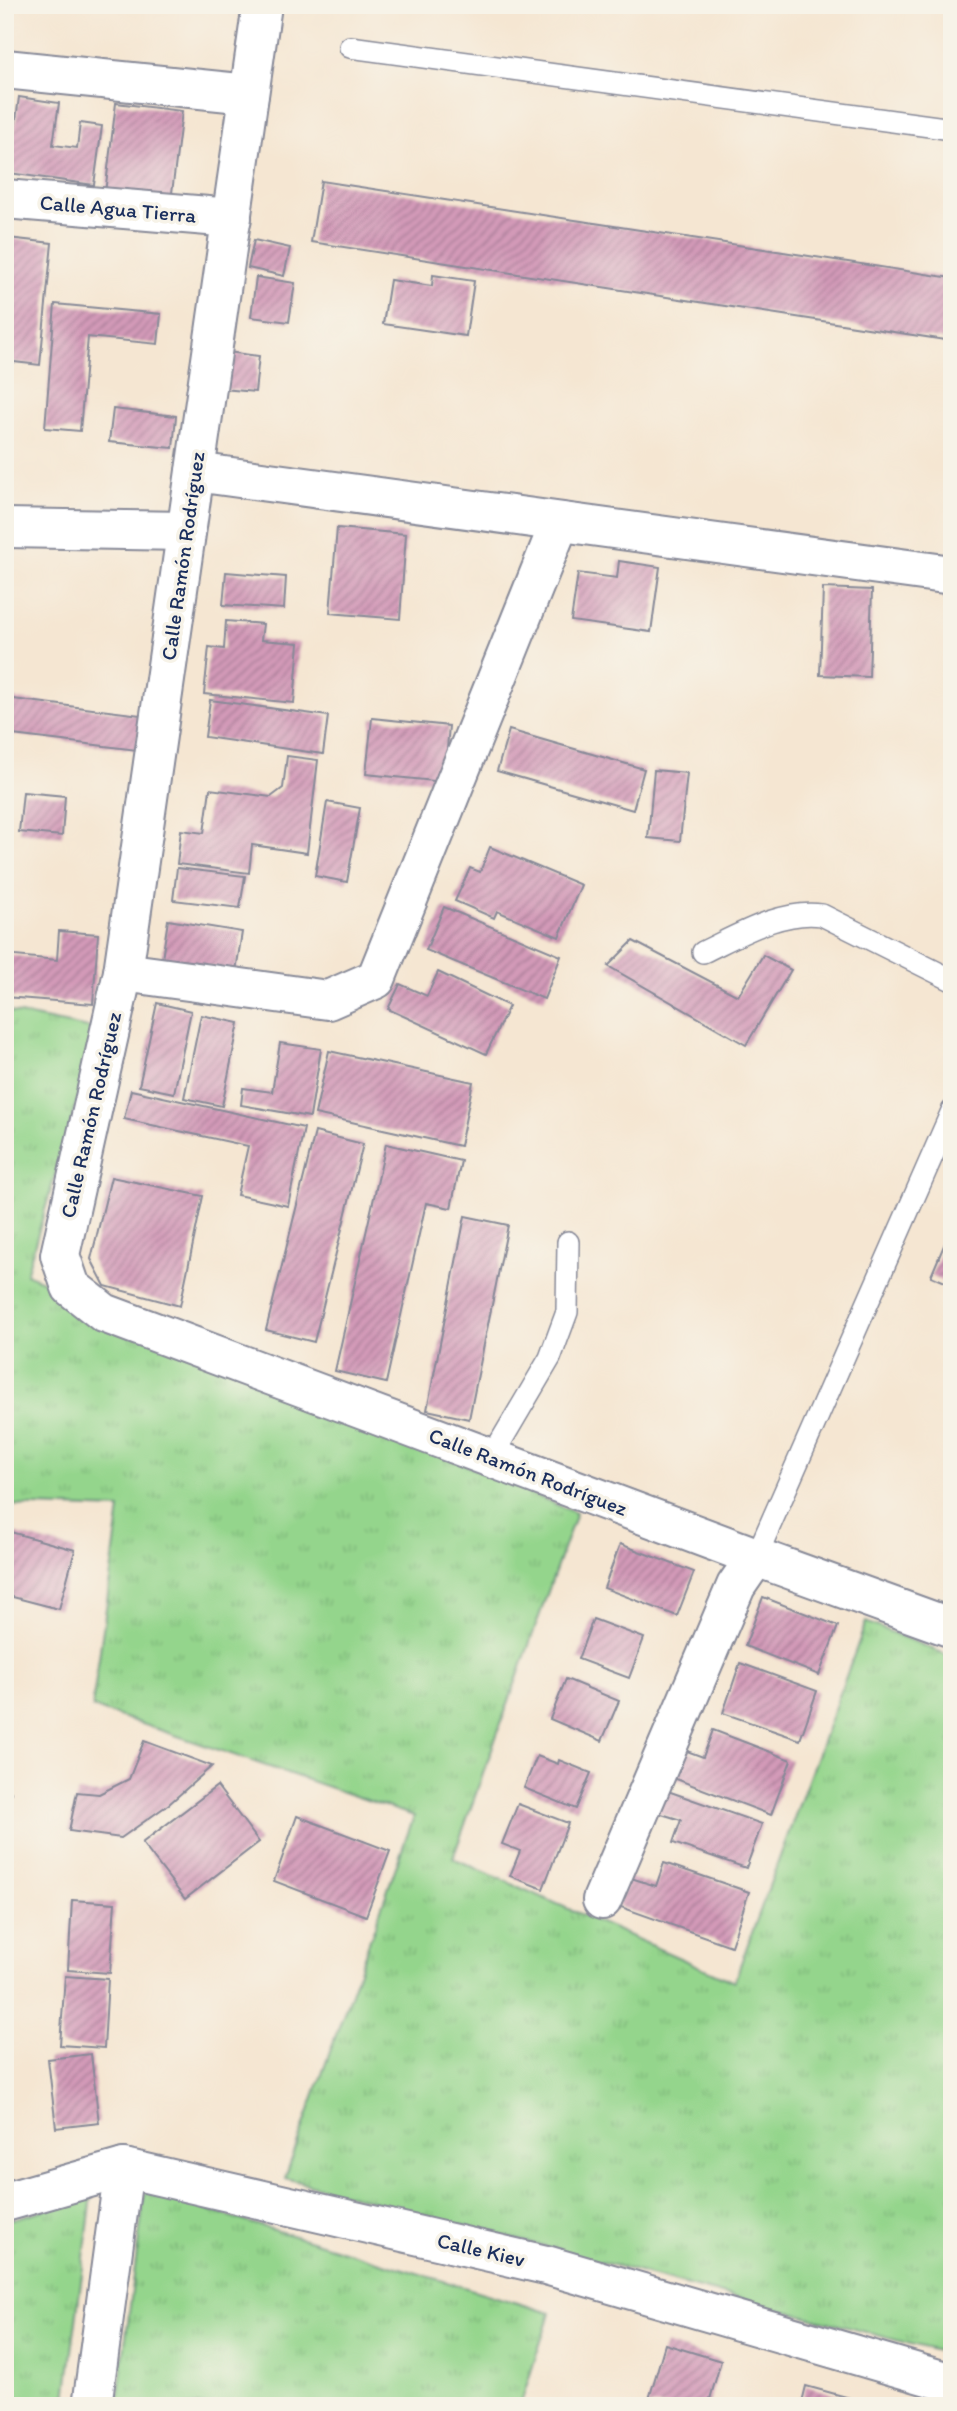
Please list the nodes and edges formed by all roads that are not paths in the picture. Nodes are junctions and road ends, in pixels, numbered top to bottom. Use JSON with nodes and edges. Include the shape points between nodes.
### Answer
{"nodes":[{"id":1,"x":262,"y":5,"type":"edge"},
{"id":2,"x":350,"y":47,"type":"dead end"},
{"id":3,"x":5,"y":69,"type":"edge"},
{"id":4,"x":249,"y":94,"type":"junction"},
{"id":5,"x":952,"y":129,"type":"edge"},
{"id":6,"x":5,"y":200,"type":"edge"},
{"id":7,"x":232,"y":218,"type":"junction"},
{"id":8,"x":195,"y":472,"type":"junction"},
{"id":9,"x":560,"y":523,"type":"junction"},
{"id":10,"x":5,"y":528,"type":"edge"},
{"id":11,"x":186,"y":531,"type":"junction"},
{"id":12,"x":952,"y":575,"type":"edge"},
{"id":13,"x":703,"y":951,"type":"dead end"},
{"id":14,"x":123,"y":972,"type":"junction"},
{"id":15,"x":952,"y":980,"type":"edge"},
{"id":16,"x":952,"y":1111,"type":"edge"},
{"id":17,"x":568,"y":1242,"type":"dead end"},
{"id":18,"x":491,"y":1458,"type":"junction"},
{"id":19,"x":756,"y":1557,"type":"junction"},
{"id":20,"x":952,"y":1628,"type":"edge"},
{"id":21,"x":601,"y":1900,"type":"dead end"},
{"id":22,"x":124,"y":2168,"type":"junction"},
{"id":23,"x":5,"y":2202,"type":"edge"},
{"id":24,"x":952,"y":2383,"type":"edge"},
{"id":25,"x":92,"y":2406,"type":"edge"}],
"edges":[{"from":1,"to":4,"type":"street","name":"Calle Ramón Rodríguez"},
{"from":2,"to":5,"type":"lane"},
{"from":3,"to":4,"type":"street"},
{"from":4,"to":7,"type":"street","name":"Calle Ramón Rodríguez"},
{"from":6,"to":7,"type":"street","name":"Calle Agua Tierra"},
{"from":7,"to":8,"type":"street","name":"Calle Ramón Rodríguez"},
{"from":8,"to":9,"type":"street"},
{"from":8,"to":11,"type":"street","name":"Calle Ramón Rodríguez"},
{"from":9,"to":12,"type":"street"},
{"from":9,"to":14,"type":"street","via":[[376,979],[328,1000]]},
{"from":10,"to":11,"type":"street"},
{"from":11,"to":14,"type":"street","name":"Calle Ramón Rodríguez"},
{"from":13,"to":15,"type":"lane","via":[[806,913],[822,915]]},
{"from":14,"to":18,"type":"street","name":"Calle Ramón Rodríguez","via":[[60,1255],[71,1287],[104,1313]]},
{"from":16,"to":19,"type":"lane"},
{"from":17,"to":18,"type":"lane","via":[[567,1312],[550,1358]]},
{"from":18,"to":19,"type":"street","name":"Calle Ramón Rodríguez"},
{"from":19,"to":20,"type":"street","name":"Calle Ramón Rodríguez"},
{"from":19,"to":21,"type":"street","via":[[736,1586]]},
{"from":22,"to":23,"type":"street","name":"Calle Kiev"},
{"from":22,"to":24,"type":"street","name":"Calle Kiev","via":[[546,2265]]},
{"from":22,"to":25,"type":"street"}]}
